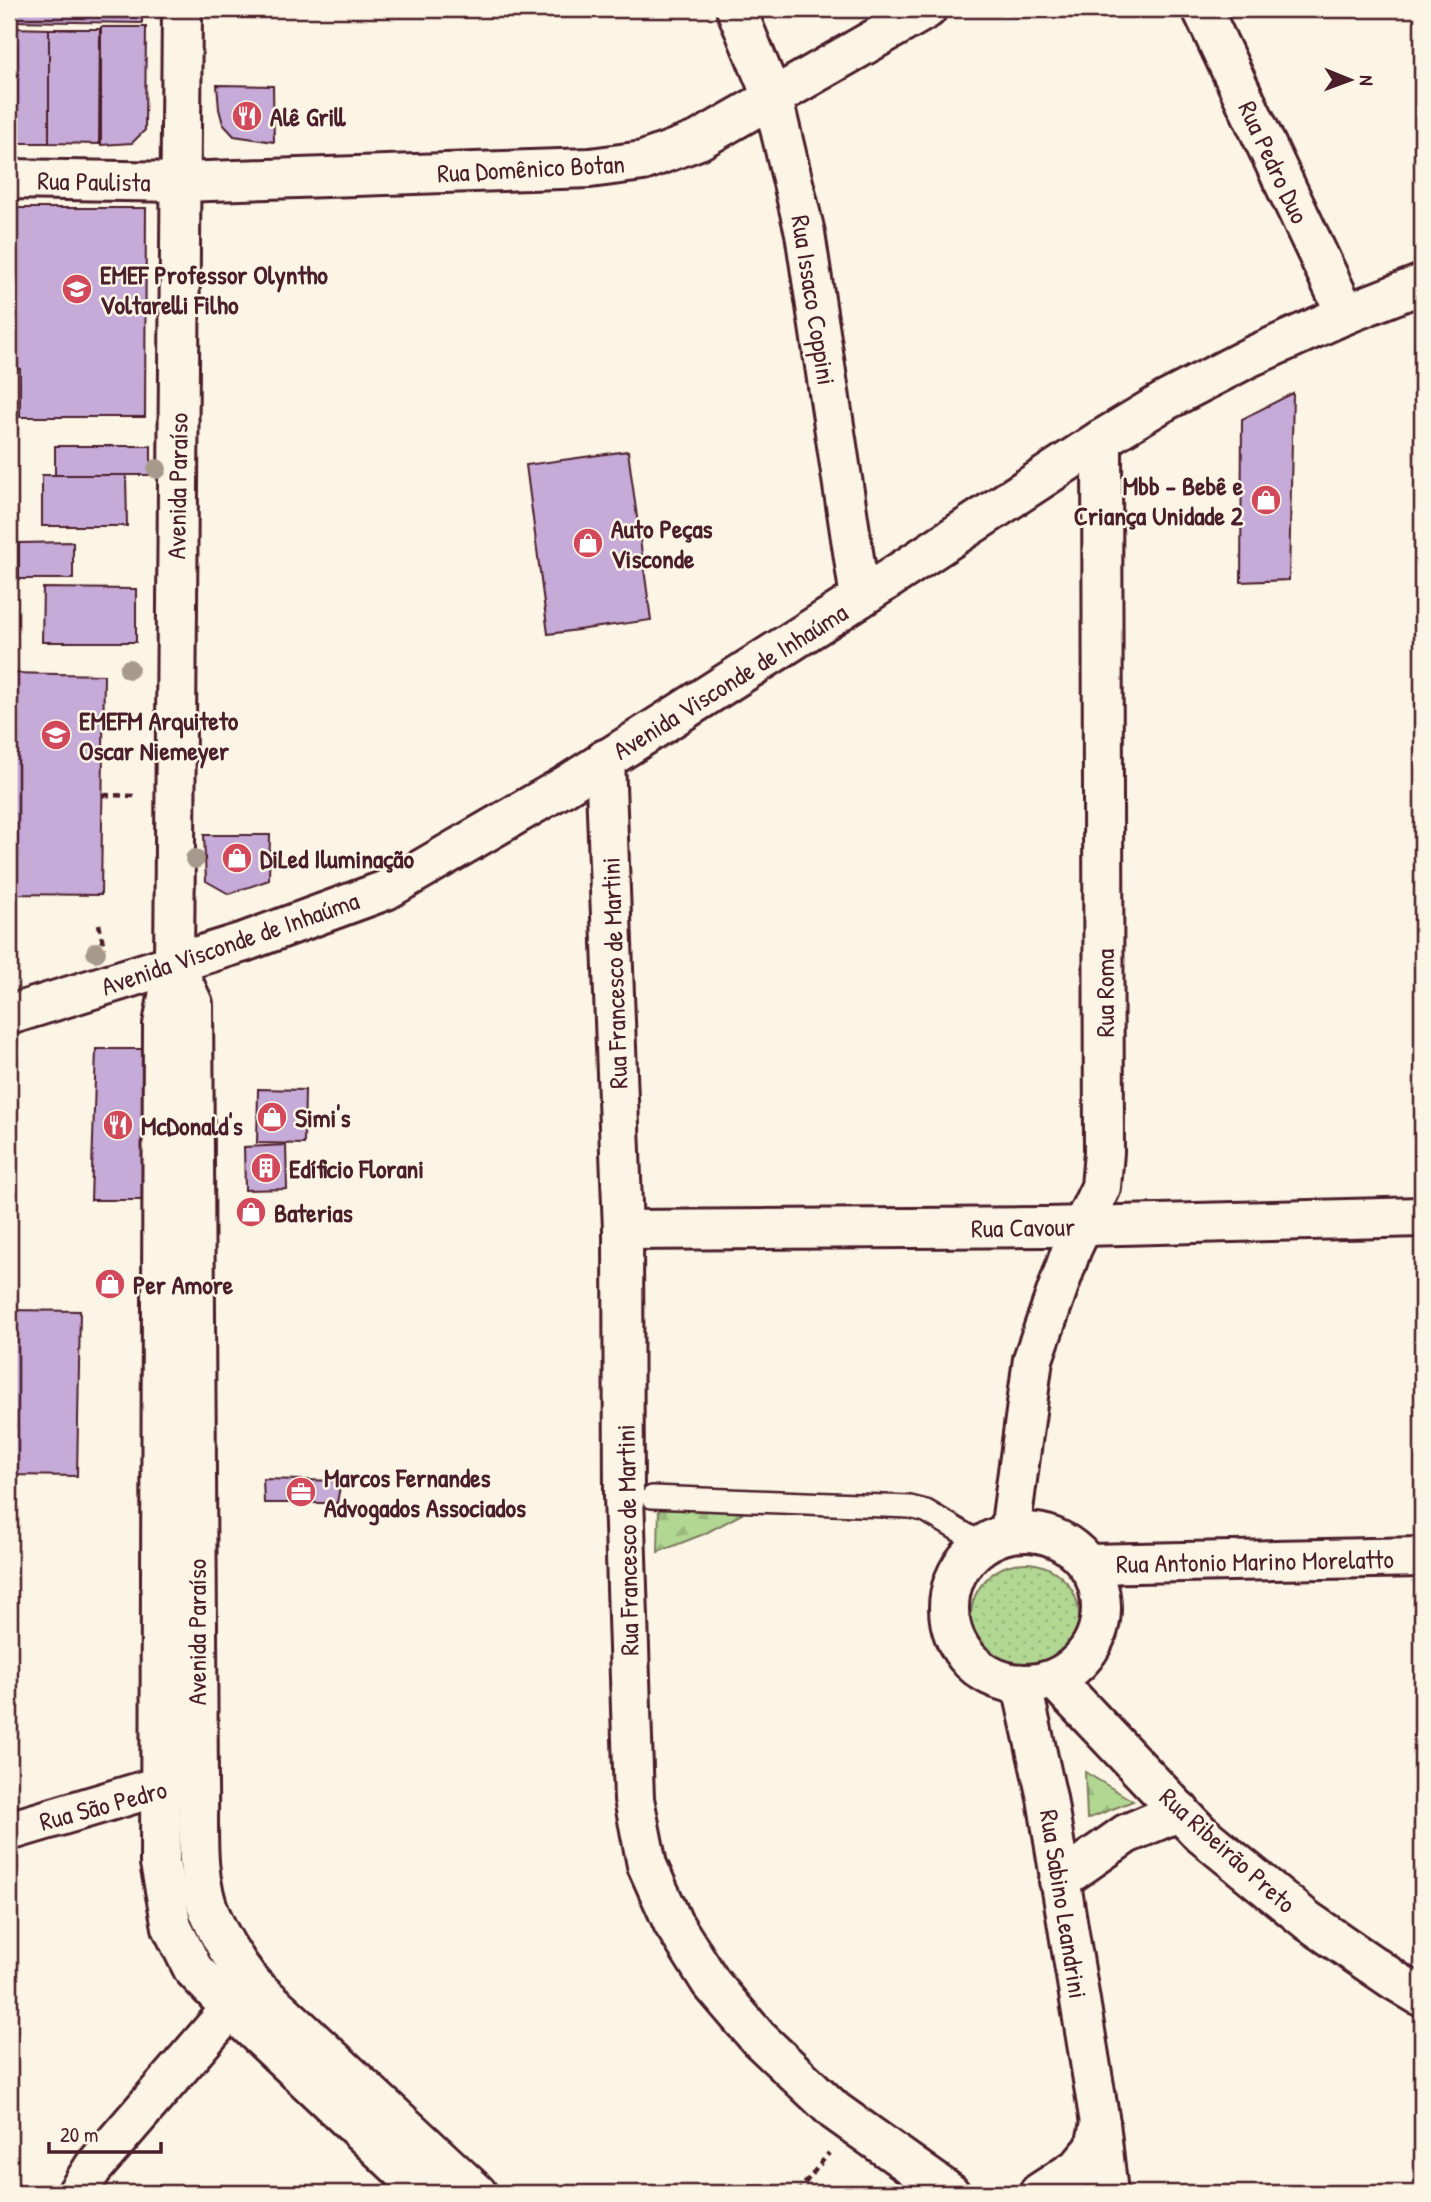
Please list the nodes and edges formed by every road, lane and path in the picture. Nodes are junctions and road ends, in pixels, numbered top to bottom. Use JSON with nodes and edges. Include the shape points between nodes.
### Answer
{"nodes":[{"id":1,"x":182,"y":9,"type":"edge"},
{"id":2,"x":736,"y":9,"type":"edge"},
{"id":3,"x":927,"y":9,"type":"edge"},
{"id":4,"x":1202,"y":9,"type":"edge"},
{"id":5,"x":773,"y":99,"type":"junction"},
{"id":6,"x":9,"y":180,"type":"edge"},
{"id":7,"x":180,"y":182,"type":"junction"},
{"id":8,"x":1422,"y":284,"type":"edge"},
{"id":9,"x":1346,"y":314,"type":"junction"},
{"id":10,"x":1102,"y":439,"type":"junction"},
{"id":11,"x":860,"y":598,"type":"junction"},
{"id":12,"x":605,"y":760,"type":"junction"},
{"id":13,"x":103,"y":795,"type":"dead end"},
{"id":14,"x":146,"y":796,"type":"dead end"},
{"id":15,"x":99,"y":924,"type":"dead end"},
{"id":16,"x":104,"y":949,"type":"dead end"},
{"id":17,"x":174,"y":963,"type":"junction"},
{"id":18,"x":9,"y":1016,"type":"edge"},
{"id":19,"x":1422,"y":1217,"type":"edge"},
{"id":20,"x":1084,"y":1226,"type":"junction"},
{"id":21,"x":623,"y":1230,"type":"junction"},
{"id":22,"x":652,"y":1497,"type":"dead end"},
{"id":23,"x":996,"y":1538,"type":"junction"},
{"id":24,"x":1422,"y":1557,"type":"edge"},
{"id":25,"x":1088,"y":1564,"type":"junction"},
{"id":26,"x":1038,"y":1682,"type":"junction"},
{"id":27,"x":198,"y":1785,"type":"junction"},
{"id":28,"x":160,"y":1786,"type":"junction"},
{"id":29,"x":1180,"y":1811,"type":"junction"},
{"id":30,"x":9,"y":1830,"type":"edge"},
{"id":31,"x":1059,"y":1881,"type":"junction"},
{"id":32,"x":242,"y":1997,"type":"junction"},
{"id":33,"x":1422,"y":1997,"type":"edge"},
{"id":34,"x":853,"y":2122,"type":"junction"},
{"id":35,"x":1100,"y":2123,"type":"junction"},
{"id":36,"x":77,"y":2193,"type":"edge"},
{"id":37,"x":426,"y":2193,"type":"edge"},
{"id":38,"x":477,"y":2193,"type":"edge"},
{"id":39,"x":797,"y":2193,"type":"edge"},
{"id":40,"x":950,"y":2193,"type":"edge"},
{"id":41,"x":1039,"y":2193,"type":"edge"},
{"id":42,"x":1108,"y":2193,"type":"edge"}],
"edges":[{"from":1,"to":7,"type":"street","name":"Avenida Paraíso"},
{"from":2,"to":5,"type":"street","name":"Rua Issaco Coppini"},
{"from":3,"to":5,"type":"street","name":"Rua Domênico Botan"},
{"from":4,"to":9,"type":"street","name":"Rua Pedro Duo"},
{"from":5,"to":7,"type":"street","name":"Rua Domênico Botan","via":[[699,141],[643,161],[590,168]]},
{"from":5,"to":11,"type":"street","name":"Rua Issaco Coppini","via":[[805,233]]},
{"from":6,"to":7,"type":"street","name":"Rua Paulista"},
{"from":7,"to":17,"type":"street","name":"Avenida Paraíso"},
{"from":8,"to":9,"type":"street","name":"Avenida Visconde de Inhaúma"},
{"from":9,"to":10,"type":"street","name":"Avenida Visconde de Inhaúma","via":[[1250,357]]},
{"from":10,"to":11,"type":"street","name":"Avenida Visconde de Inhaúma"},
{"from":10,"to":20,"type":"street","name":"Rua Roma","via":[[1104,1152],[1101,1187]]},
{"from":11,"to":12,"type":"street","name":"Avenida Visconde de Inhaúma"},
{"from":12,"to":17,"type":"street","name":"Avenida Visconde de Inhaúma","via":[[386,890]]},
{"from":12,"to":21,"type":"street","name":"Rua Francesco de Martini"},
{"from":13,"to":14,"type":"path"},
{"from":15,"to":16,"type":"path"},
{"from":17,"to":18,"type":"street","name":"Avenida Visconde de Inhaúma"},
{"from":17,"to":27,"type":"street","name":"Avenida Paraíso","via":[[193,1004]]},
{"from":17,"to":28,"type":"street","name":"Avenida Paraíso","via":[[163,1014]]},
{"from":19,"to":20,"type":"street","name":"Rua Cavour"},
{"from":20,"to":21,"type":"street","name":"Rua Cavour"},
{"from":20,"to":23,"type":"street","name":"Rua Roma","via":[[1067,1260],[1033,1359]]},
{"from":21,"to":34,"type":"street","name":"Rua Francesco de Martini","via":[[624,1496],[634,1799],[647,1865],[673,1923],[711,1983],[758,2038]]},
{"from":22,"to":23,"type":"lane","via":[[910,1507]]},
{"from":23,"to":25,"type":"street","via":[[1040,1532],[1067,1544]]},
{"from":23,"to":26,"type":"street","via":[[962,1563],[950,1588],[948,1616],[956,1642],[972,1665],[995,1679]]},
{"from":24,"to":25,"type":"street","name":"Rua Antonio Marino Morelatto"},
{"from":25,"to":26,"type":"street","via":[[1099,1589],[1101,1617],[1093,1643],[1077,1665]]},
{"from":26,"to":29,"type":"street","name":"Rua Ribeirão Preto"},
{"from":26,"to":31,"type":"street","name":"Rua Sabino Leandrini"},
{"from":27,"to":28,"type":"street","name":"Rua São Pedro"},
{"from":27,"to":32,"type":"street","name":"Avenida Paraíso","via":[[201,1877],[209,1912]]},
{"from":28,"to":30,"type":"street","name":"Rua São Pedro"},
{"from":28,"to":32,"type":"street","name":"Avenida Paraíso","via":[[160,1863],[172,1927],[193,1969]]},
{"from":29,"to":31,"type":"street","via":[[1126,1833]]},
{"from":29,"to":33,"type":"street","name":"Rua Ribeirão Preto","via":[[1200,1833],[1308,1921]]},
{"from":31,"to":35,"type":"street","name":"Rua Sabino Leandrini"},
{"from":32,"to":36,"type":"street","via":[[93,2168]]},
{"from":32,"to":37,"type":"street","name":"Avenida Paraíso"},
{"from":32,"to":38,"type":"street","name":"Avenida Paraíso"},
{"from":34,"to":39,"type":"path"},
{"from":34,"to":40,"type":"street","name":"Rua Francesco de Martini"},
{"from":35,"to":41,"type":"street","name":"Rua Sabino Leandrini","via":[[1095,2148],[1079,2167]]},
{"from":35,"to":42,"type":"street","name":"Rua Sabino Leandrini"}]}
